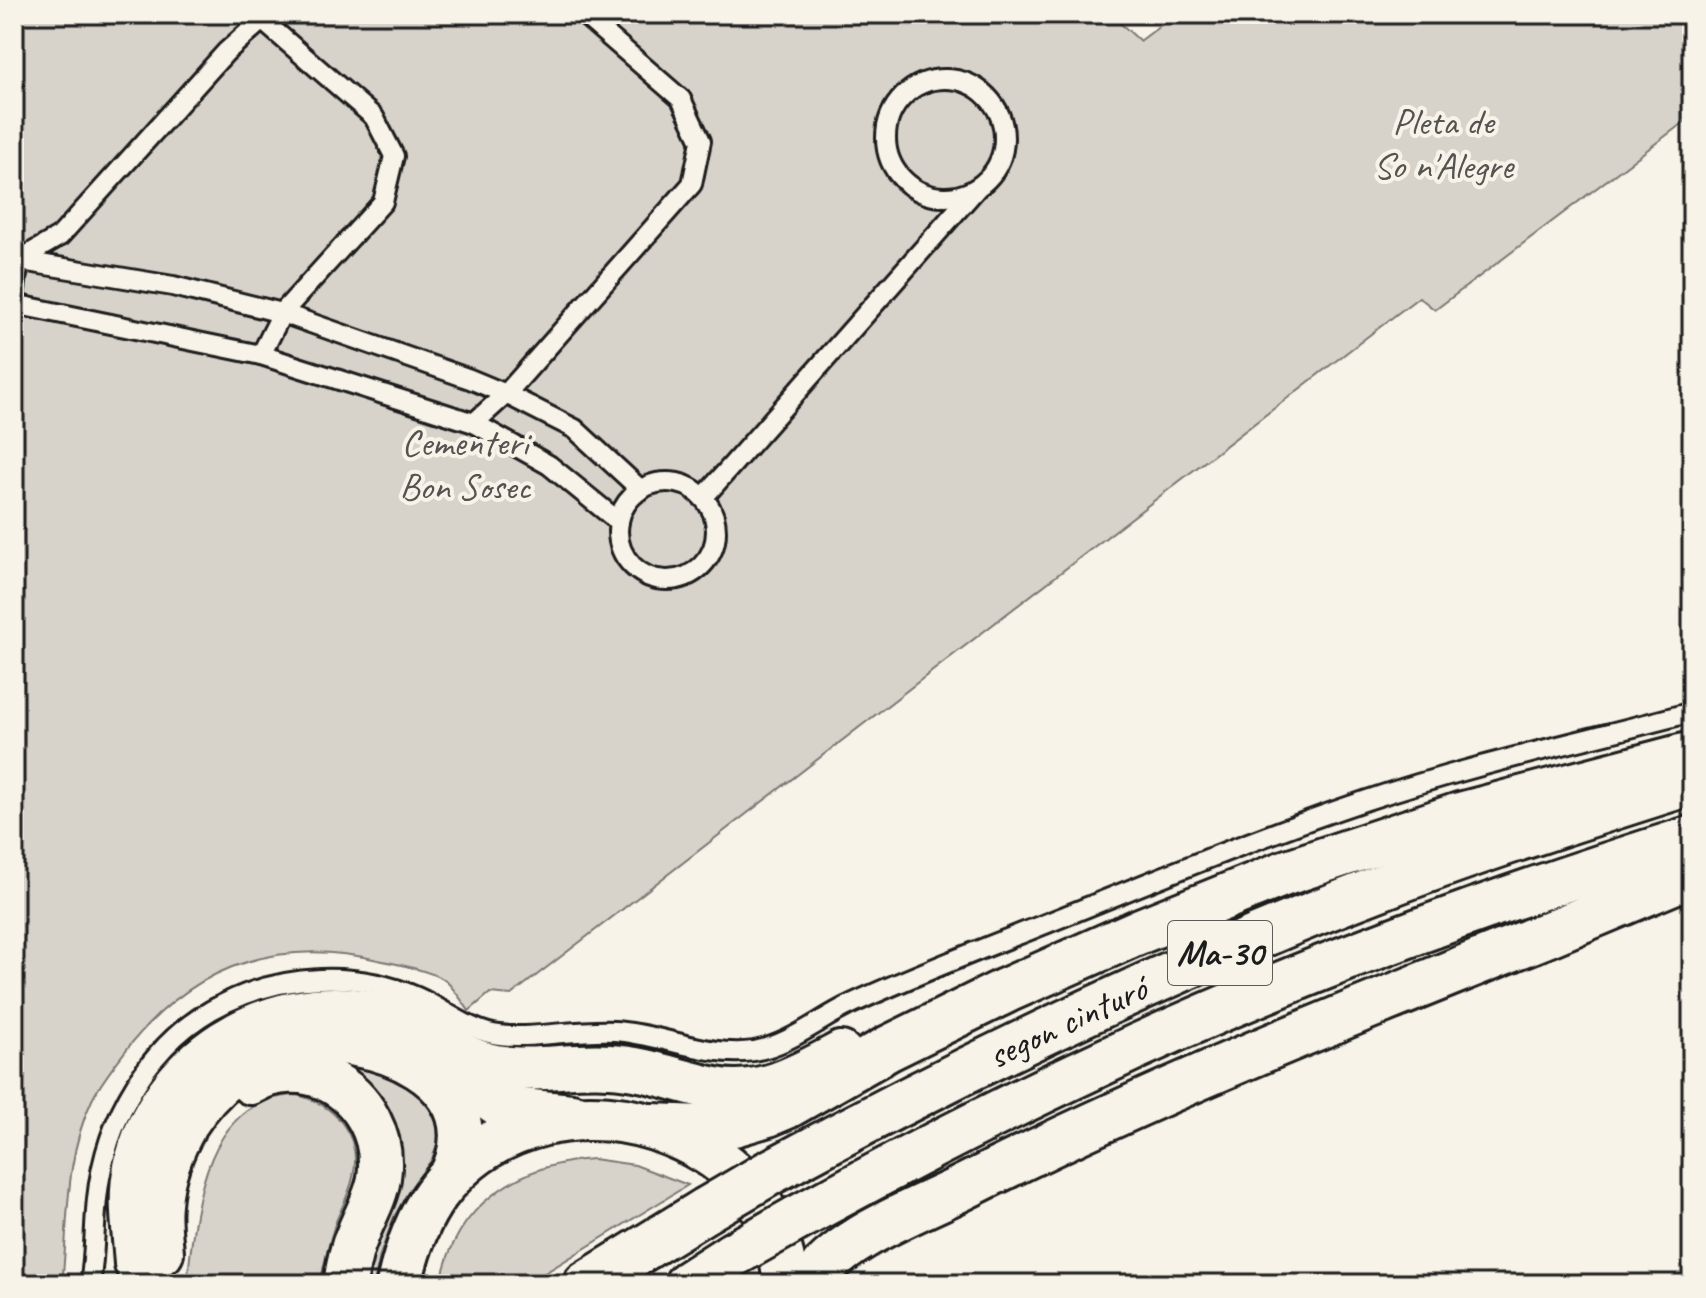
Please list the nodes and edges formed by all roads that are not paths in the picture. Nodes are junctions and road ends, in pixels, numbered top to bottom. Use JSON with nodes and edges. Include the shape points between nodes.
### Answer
{"nodes":[{"id":1,"x":583,"y":14,"type":"edge"},
{"id":2,"x":977,"y":188,"type":"junction"},
{"id":3,"x":16,"y":260,"type":"edge"},
{"id":4,"x":14,"y":297,"type":"edge"},
{"id":5,"x":14,"y":304,"type":"edge"},
{"id":6,"x":282,"y":313,"type":"junction"},
{"id":7,"x":261,"y":355,"type":"junction"},
{"id":8,"x":506,"y":394,"type":"junction"},
{"id":9,"x":474,"y":423,"type":"junction"},
{"id":10,"x":641,"y":490,"type":"junction"},
{"id":11,"x":703,"y":498,"type":"junction"},
{"id":12,"x":619,"y":522,"type":"junction"},
{"id":13,"x":1692,"y":712,"type":"edge"},
{"id":14,"x":1692,"y":754,"type":"edge"},
{"id":15,"x":1692,"y":782,"type":"edge"},
{"id":16,"x":1692,"y":838,"type":"edge"},
{"id":17,"x":1692,"y":874,"type":"edge"},
{"id":18,"x":1007,"y":990,"type":"junction"},
{"id":19,"x":584,"y":1117,"type":"junction"},
{"id":20,"x":652,"y":1126,"type":"junction"},
{"id":21,"x":448,"y":1181,"type":"junction"},
{"id":22,"x":148,"y":1273,"type":"edge"},
{"id":23,"x":90,"y":1284,"type":"edge"},
{"id":24,"x":345,"y":1284,"type":"edge"},
{"id":25,"x":399,"y":1284,"type":"edge"},
{"id":26,"x":586,"y":1284,"type":"edge"},
{"id":27,"x":687,"y":1284,"type":"edge"},
{"id":28,"x":786,"y":1284,"type":"edge"},
{"id":29,"x":809,"y":1284,"type":"edge"}],
"edges":[{"from":1,"to":8,"type":"lane","via":[[681,99],[701,141],[692,184]]},
{"from":2,"to":2,"type":"lane","via":[[1001,160],[1002,122],[994,104],[981,90],[945,78],[909,91],[887,124],[886,144],[897,172],[919,191],[939,197]]},
{"from":2,"to":11,"type":"lane"},
{"from":3,"to":4,"type":"lane"},
{"from":3,"to":6,"type":"lane","via":[[173,286]]},
{"from":3,"to":6,"type":"lane","via":[[60,236],[226,52],[262,20],[374,117],[394,156],[383,202]]},
{"from":5,"to":7,"type":"lane"},
{"from":6,"to":7,"type":"lane"},
{"from":6,"to":8,"type":"lane"},
{"from":7,"to":9,"type":"lane"},
{"from":8,"to":9,"type":"lane"},
{"from":8,"to":10,"type":"lane","via":[[575,429]]},
{"from":9,"to":12,"type":"lane","via":[[549,465]]},
{"from":10,"to":11,"type":"lane","via":[[653,484],[680,484]]},
{"from":10,"to":12,"type":"lane"},
{"from":11,"to":12,"type":"lane","via":[[716,528],[714,545],[696,571],[681,578],[664,580],[634,568],[624,555]]},
{"from":13,"to":23,"type":"lane","via":[[1410,787],[1322,816],[967,955],[758,1050],[709,1049],[614,1031],[489,1033],[412,995],[352,980],[306,980],[252,991],[180,1032],[121,1109],[99,1181]]},
{"from":14,"to":18,"type":"main road","via":[[1460,815],[1333,856]]},
{"from":15,"to":26,"type":"main road","name":"segon cinturó","number":"Ma-30","bridge":true,"via":[[1377,889],[1167,975],[962,1071],[769,1173]]},
{"from":16,"to":27,"type":"main road","name":"segon cinturó","number":"Ma-30","bridge":true,"via":[[1411,933],[1095,1065],[796,1219]]},
{"from":17,"to":29,"type":"main road","via":[[1109,1117],[859,1240]]},
{"from":18,"to":20,"type":"main road","via":[[768,1114],[701,1128]]},
{"from":18,"to":22,"type":"street","via":[[902,1024],[789,1080],[741,1091],[629,1068],[484,1064],[408,1023],[355,1010],[317,1009],[268,1019],[207,1052],[177,1082],[151,1121],[133,1181]]},
{"from":19,"to":20,"type":"main road"},
{"from":19,"to":21,"type":"main road","via":[[518,1131],[486,1147]]},
{"from":19,"to":22,"type":"street","via":[[496,1103],[420,1046],[389,1033],[332,1024],[275,1033],[218,1063],[174,1112],[149,1173]]},
{"from":20,"to":28,"type":"main road","via":[[703,1148],[745,1182],[777,1240]]},
{"from":21,"to":22,"type":"street","via":[[460,1152],[460,1119],[452,1098],[430,1077],[367,1046],[289,1046],[230,1075],[185,1127],[159,1206]]},
{"from":21,"to":25,"type":"main road","via":[[418,1224]]},
{"from":22,"to":24,"type":"street","via":[[189,1157],[211,1119],[256,1079],[309,1073],[334,1082],[356,1100],[371,1122],[379,1149],[375,1192],[351,1250]]}]}
